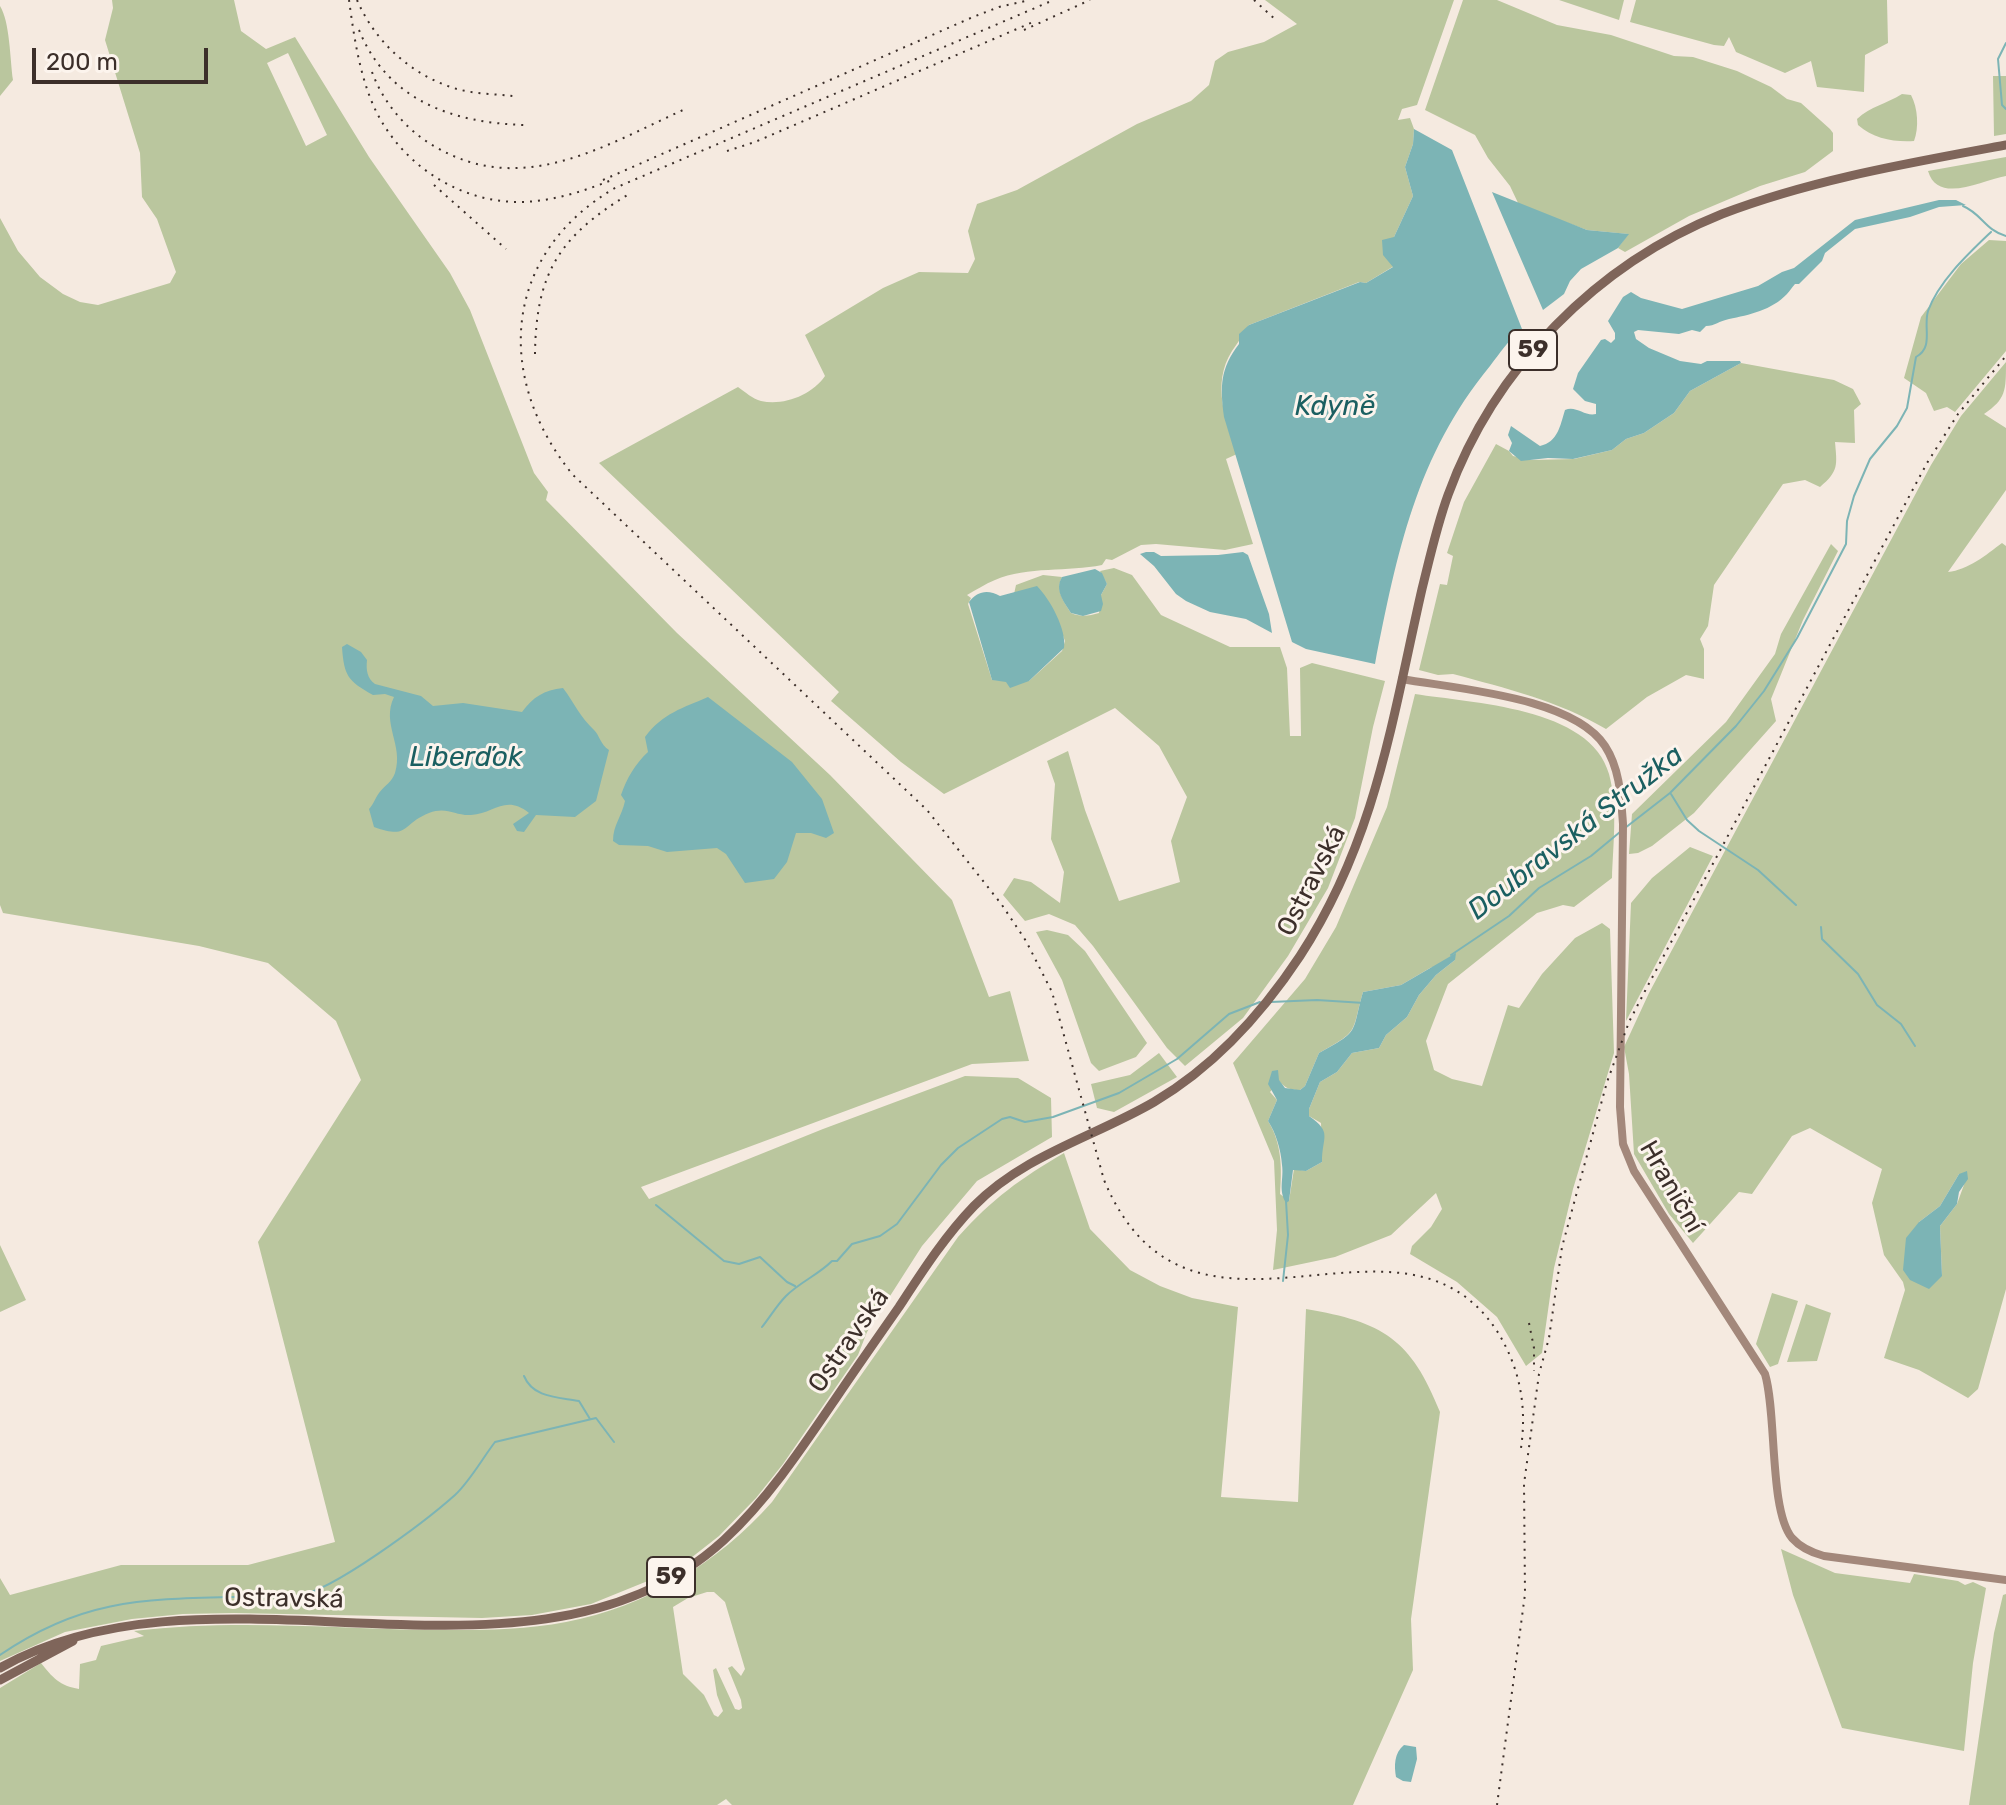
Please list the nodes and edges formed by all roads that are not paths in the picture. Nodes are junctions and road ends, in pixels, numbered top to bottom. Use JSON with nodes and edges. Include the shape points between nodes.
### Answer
{"nodes":[{"id":1,"x":2006,"y":145,"type":"edge"},
{"id":2,"x":1402,"y":679,"type":"junction"},
{"id":3,"x":2006,"y":1580,"type":"edge"},
{"id":4,"x":84,"y":1636,"type":"junction"},
{"id":5,"x":0,"y":1668,"type":"edge"},
{"id":6,"x":0,"y":1680,"type":"edge"}],
"edges":[{"from":1,"to":2,"type":"main road","number":"59","via":[[1871,170],[1723,214],[1623,269],[1574,308],[1493,404],[1447,496]]},
{"from":2,"to":3,"type":"main road","name":"Hraniční","via":[[1548,708],[1589,728],[1613,762],[1623,824],[1623,1144],[1634,1171],[1765,1374],[1781,1512],[1792,1538],[1824,1556]]},
{"from":2,"to":4,"type":"main road","name":"Ostravská","number":"59","via":[[1382,771],[1359,841],[1321,920],[1271,998],[1237,1038],[1185,1081],[1149,1105],[1033,1162],[978,1202],[767,1494],[685,1570],[612,1604],[533,1621],[183,1620]]},
{"from":4,"to":5,"type":"main road","name":"Ostravská","number":"59","via":[[49,1644]]},
{"from":4,"to":6,"type":"main road","name":"Ostravská","number":"59"}]}
